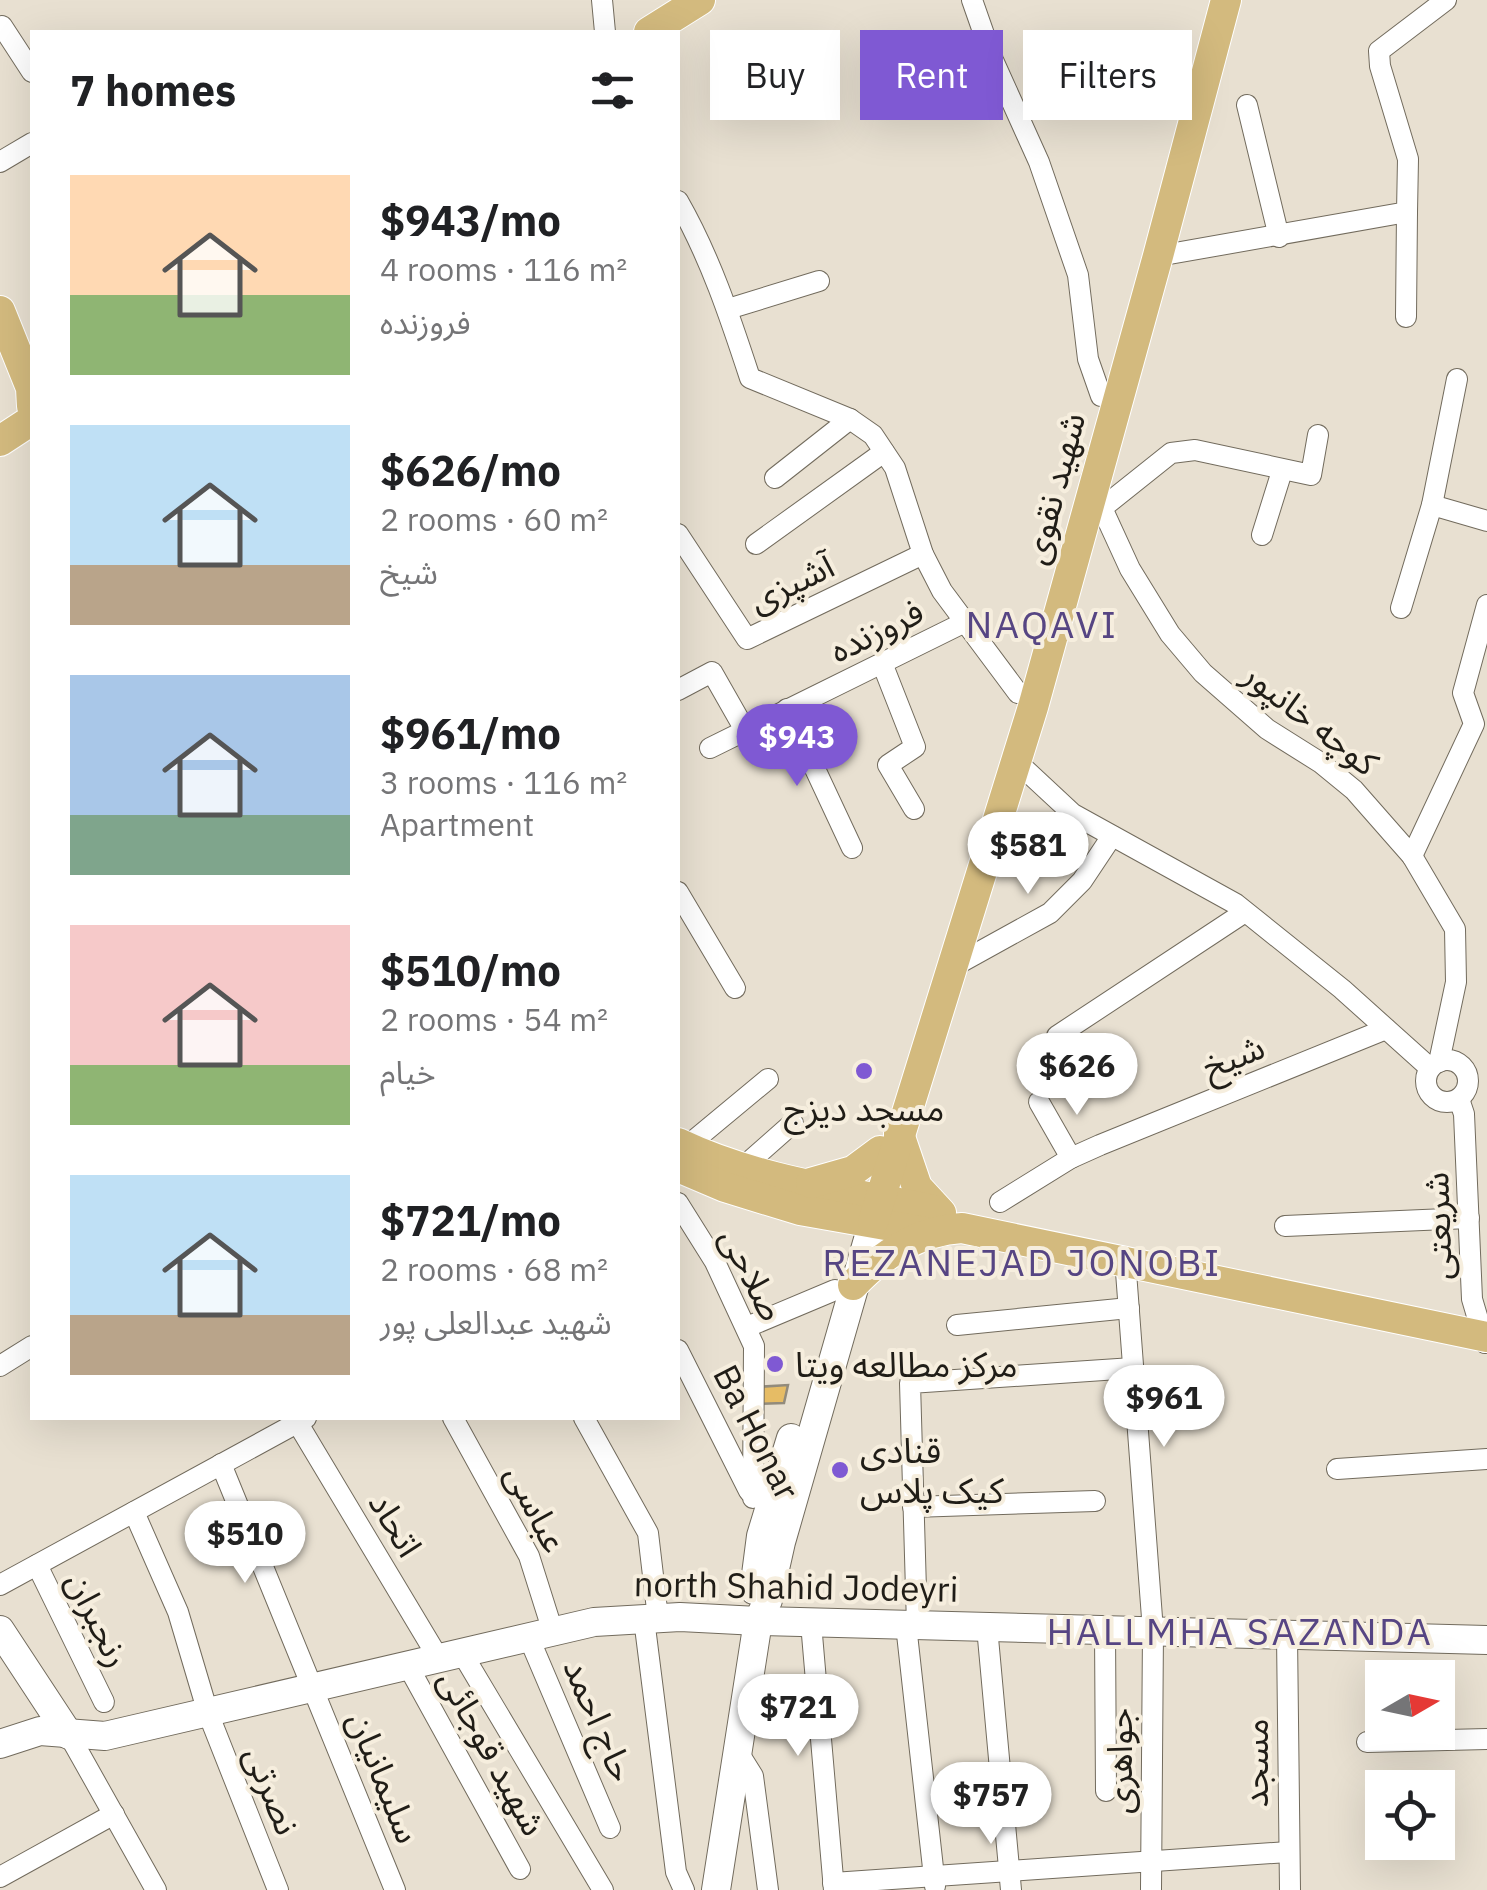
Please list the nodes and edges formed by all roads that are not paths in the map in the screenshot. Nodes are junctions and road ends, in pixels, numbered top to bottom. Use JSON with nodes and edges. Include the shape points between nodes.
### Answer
{"nodes":[{"id":1,"x":602,"y":0,"type":"edge"},
{"id":2,"x":700,"y":0,"type":"edge"},
{"id":3,"x":972,"y":0,"type":"edge"},
{"id":4,"x":1208,"y":0,"type":"edge"},
{"id":5,"x":1226,"y":0,"type":"edge"},
{"id":6,"x":1446,"y":0,"type":"edge"},
{"id":7,"x":2,"y":26,"type":"edge"},
{"id":8,"x":605,"y":30,"type":"edge"},
{"id":9,"x":651,"y":30,"type":"edge"},
{"id":10,"x":30,"y":69,"type":"edge"},
{"id":11,"x":1246,"y":106,"type":"dead end"},
{"id":12,"x":30,"y":144,"type":"edge"},
{"id":13,"x":0,"y":162,"type":"edge"},
{"id":14,"x":680,"y":205,"type":"edge"},
{"id":15,"x":1407,"y":212,"type":"junction"},
{"id":16,"x":1279,"y":237,"type":"junction"},
{"id":17,"x":1158,"y":256,"type":"junction"},
{"id":18,"x":819,"y":281,"type":"dead end"},
{"id":19,"x":728,"y":309,"type":"junction"},
{"id":20,"x":0,"y":311,"type":"edge"},
{"id":21,"x":1406,"y":318,"type":"dead end"},
{"id":22,"x":23,"y":339,"type":"edge"},
{"id":23,"x":1458,"y":379,"type":"dead end"},
{"id":24,"x":30,"y":383,"type":"edge"},
{"id":25,"x":1101,"y":396,"type":"junction"},
{"id":26,"x":850,"y":419,"type":"junction"},
{"id":27,"x":30,"y":421,"type":"edge"},
{"id":28,"x":1318,"y":435,"type":"dead end"},
{"id":29,"x":0,"y":440,"type":"edge"},
{"id":30,"x":884,"y":452,"type":"junction"},
{"id":31,"x":1282,"y":471,"type":"junction"},
{"id":32,"x":776,"y":478,"type":"dead end"},
{"id":33,"x":1096,"y":500,"type":"junction"},
{"id":34,"x":1432,"y":505,"type":"junction"},
{"id":35,"x":1487,"y":521,"type":"edge"},
{"id":36,"x":1262,"y":536,"type":"dead end"},
{"id":37,"x":680,"y":537,"type":"edge"},
{"id":38,"x":756,"y":544,"type":"dead end"},
{"id":39,"x":923,"y":554,"type":"junction"},
{"id":40,"x":1487,"y":605,"type":"edge"},
{"id":41,"x":1401,"y":608,"type":"dead end"},
{"id":42,"x":963,"y":623,"type":"junction"},
{"id":43,"x":882,"y":663,"type":"junction"},
{"id":44,"x":680,"y":689,"type":"edge"},
{"id":45,"x":1018,"y":692,"type":"junction"},
{"id":46,"x":787,"y":710,"type":"junction"},
{"id":47,"x":744,"y":730,"type":"junction"},
{"id":48,"x":710,"y":748,"type":"dead end"},
{"id":49,"x":1016,"y":760,"type":"junction"},
{"id":50,"x":914,"y":809,"type":"dead end"},
{"id":51,"x":1112,"y":836,"type":"junction"},
{"id":52,"x":852,"y":848,"type":"dead end"},
{"id":53,"x":1412,"y":856,"type":"junction"},
{"id":54,"x":680,"y":895,"type":"edge"},
{"id":55,"x":1246,"y":912,"type":"junction"},
{"id":56,"x":954,"y":966,"type":"junction"},
{"id":57,"x":735,"y":988,"type":"dead end"},
{"id":58,"x":1386,"y":1029,"type":"junction"},
{"id":59,"x":1057,"y":1036,"type":"dead end"},
{"id":60,"x":1435,"y":1065,"type":"junction"},
{"id":61,"x":1463,"y":1068,"type":"junction"},
{"id":62,"x":1487,"y":1068,"type":"edge"},
{"id":63,"x":768,"y":1079,"type":"dead end"},
{"id":64,"x":1459,"y":1099,"type":"junction"},
{"id":65,"x":1039,"y":1102,"type":"dead end"},
{"id":66,"x":793,"y":1123,"type":"dead end"},
{"id":67,"x":889,"y":1142,"type":"junction"},
{"id":68,"x":680,"y":1152,"type":"edge"},
{"id":69,"x":1071,"y":1158,"type":"junction"},
{"id":70,"x":742,"y":1168,"type":"junction"},
{"id":71,"x":800,"y":1184,"type":"junction"},
{"id":72,"x":1000,"y":1202,"type":"dead end"},
{"id":73,"x":680,"y":1206,"type":"edge"},
{"id":74,"x":868,"y":1208,"type":"junction"},
{"id":75,"x":1469,"y":1218,"type":"junction"},
{"id":76,"x":944,"y":1224,"type":"junction"},
{"id":77,"x":1285,"y":1226,"type":"dead end"},
{"id":78,"x":1126,"y":1272,"type":"dead end"},
{"id":79,"x":844,"y":1288,"type":"junction"},
{"id":80,"x":1128,"y":1308,"type":"junction"},
{"id":81,"x":956,"y":1325,"type":"dead end"},
{"id":82,"x":747,"y":1327,"type":"junction"},
{"id":83,"x":1486,"y":1343,"type":"edge"},
{"id":84,"x":30,"y":1347,"type":"edge"},
{"id":85,"x":680,"y":1354,"type":"edge"},
{"id":86,"x":0,"y":1366,"type":"edge"},
{"id":87,"x":1133,"y":1368,"type":"junction"},
{"id":88,"x":302,"y":1420,"type":"edge"},
{"id":89,"x":454,"y":1420,"type":"edge"},
{"id":90,"x":585,"y":1420,"type":"edge"},
{"id":91,"x":1487,"y":1459,"type":"edge"},
{"id":92,"x":221,"y":1464,"type":"junction"},
{"id":93,"x":1338,"y":1470,"type":"dead end"},
{"id":94,"x":1095,"y":1501,"type":"dead end"},
{"id":95,"x":914,"y":1507,"type":"junction"},
{"id":96,"x":134,"y":1512,"type":"junction"},
{"id":97,"x":766,"y":1521,"type":"junction"},
{"id":98,"x":37,"y":1565,"type":"junction"},
{"id":99,"x":0,"y":1585,"type":"edge"},
{"id":100,"x":651,"y":1619,"type":"junction"},
{"id":101,"x":758,"y":1622,"type":"junction"},
{"id":102,"x":812,"y":1623,"type":"junction"},
{"id":103,"x":912,"y":1625,"type":"junction"},
{"id":104,"x":987,"y":1627,"type":"junction"},
{"id":105,"x":0,"y":1630,"type":"edge"},
{"id":106,"x":1105,"y":1630,"type":"junction"},
{"id":107,"x":1152,"y":1632,"type":"junction"},
{"id":108,"x":541,"y":1635,"type":"junction"},
{"id":109,"x":1287,"y":1635,"type":"junction"},
{"id":110,"x":1487,"y":1640,"type":"edge"},
{"id":111,"x":451,"y":1656,"type":"junction"},
{"id":112,"x":408,"y":1666,"type":"junction"},
{"id":113,"x":314,"y":1688,"type":"junction"},
{"id":114,"x":104,"y":1702,"type":"dead end"},
{"id":115,"x":208,"y":1714,"type":"junction"},
{"id":116,"x":69,"y":1736,"type":"junction"},
{"id":117,"x":1487,"y":1740,"type":"edge"},
{"id":118,"x":1455,"y":1741,"type":"edge"},
{"id":119,"x":0,"y":1744,"type":"edge"},
{"id":120,"x":738,"y":1752,"type":"junction"},
{"id":121,"x":1106,"y":1791,"type":"dead end"},
{"id":122,"x":114,"y":1814,"type":"junction"},
{"id":123,"x":610,"y":1828,"type":"dead end"},
{"id":124,"x":1288,"y":1852,"type":"junction"},
{"id":125,"x":1151,"y":1862,"type":"junction"},
{"id":126,"x":520,"y":1870,"type":"dead end"},
{"id":127,"x":0,"y":1877,"type":"edge"},
{"id":128,"x":1010,"y":1881,"type":"edge"},
{"id":129,"x":934,"y":1883,"type":"edge"},
{"id":130,"x":834,"y":1887,"type":"edge"},
{"id":131,"x":156,"y":1890,"type":"edge"},
{"id":132,"x":278,"y":1890,"type":"edge"},
{"id":133,"x":395,"y":1890,"type":"edge"},
{"id":134,"x":603,"y":1890,"type":"edge"},
{"id":135,"x":684,"y":1890,"type":"edge"},
{"id":136,"x":716,"y":1890,"type":"edge"},
{"id":137,"x":768,"y":1890,"type":"edge"},
{"id":138,"x":1151,"y":1890,"type":"edge"},
{"id":139,"x":1290,"y":1890,"type":"edge"}],
"edges":[{"from":1,"to":8,"type":"street"},
{"from":2,"to":9,"type":"main road"},
{"from":3,"to":25,"type":"street","via":[[1078,275],[1088,359]]},
{"from":4,"to":25,"type":"main road","name":"شهید نقوی"},
{"from":5,"to":17,"type":"main road","name":"شهید نقوی"},
{"from":6,"to":15,"type":"street","via":[[1379,51],[1408,159]]},
{"from":7,"to":10,"type":"street"},
{"from":11,"to":16,"type":"street"},
{"from":12,"to":13,"type":"street"},
{"from":14,"to":19,"type":"street"},
{"from":15,"to":16,"type":"street"},
{"from":15,"to":21,"type":"street"},
{"from":16,"to":17,"type":"street"},
{"from":17,"to":33,"type":"main road","name":"شهید نقوی"},
{"from":18,"to":19,"type":"street"},
{"from":19,"to":26,"type":"street","via":[[750,378]]},
{"from":20,"to":22,"type":"main road"},
{"from":22,"to":24,"type":"main road"},
{"from":23,"to":34,"type":"street"},
{"from":25,"to":45,"type":"main road","name":"شهید نقوی"},
{"from":26,"to":30,"type":"street","via":[[873,434]]},
{"from":26,"to":32,"type":"street"},
{"from":27,"to":29,"type":"main road"},
{"from":28,"to":31,"type":"street","via":[[1311,475]]},
{"from":30,"to":38,"type":"street"},
{"from":30,"to":39,"type":"street"},
{"from":31,"to":33,"type":"street","via":[[1195,450],[1171,454]]},
{"from":31,"to":36,"type":"street"},
{"from":33,"to":49,"type":"main road","name":"شهید نقوی"},
{"from":33,"to":53,"type":"street","name":"کوچه خانپور","via":[[1170,634],[1204,674],[1354,790]]},
{"from":34,"to":35,"type":"street"},
{"from":34,"to":41,"type":"street"},
{"from":37,"to":39,"type":"street","name":"آشپزی","via":[[747,639]]},
{"from":39,"to":42,"type":"street"},
{"from":40,"to":53,"type":"street","via":[[1462,693],[1474,724]]},
{"from":42,"to":43,"type":"street","name":"فروزنده"},
{"from":42,"to":45,"type":"street"},
{"from":43,"to":46,"type":"street","name":"فروزنده"},
{"from":43,"to":50,"type":"street","via":[[915,747],[888,764]]},
{"from":44,"to":47,"type":"street","via":[[712,672]]},
{"from":45,"to":67,"type":"main road","name":"شهید نقوی"},
{"from":46,"to":47,"type":"street","name":"فروزنده"},
{"from":46,"to":52,"type":"street"},
{"from":47,"to":48,"type":"street","name":"فروزنده"},
{"from":49,"to":51,"type":"street","via":[[1073,814]]},
{"from":49,"to":56,"type":"main road","name":"شهید نقوی"},
{"from":51,"to":55,"type":"street"},
{"from":51,"to":56,"type":"street","via":[[1050,913]]},
{"from":53,"to":60,"type":"street","name":"کوچه خانپور","via":[[1456,929],[1456,982]]},
{"from":54,"to":57,"type":"street"},
{"from":55,"to":58,"type":"street"},
{"from":55,"to":59,"type":"street"},
{"from":56,"to":67,"type":"main road","name":"شهید نقوی"},
{"from":58,"to":60,"type":"street"},
{"from":58,"to":69,"type":"street","name":"شیخ"},
{"from":60,"to":61,"type":"street","via":[[1452,1061]]},
{"from":60,"to":64,"type":"street","via":[[1426,1084],[1430,1094],[1446,1102]]},
{"from":61,"to":62,"type":"street"},
{"from":61,"to":64,"type":"street","via":[[1467,1088]]},
{"from":63,"to":68,"type":"street"},
{"from":64,"to":75,"type":"street","name":"شریعتی"},
{"from":65,"to":69,"type":"street"},
{"from":66,"to":70,"type":"street"},
{"from":67,"to":71,"type":"main road","via":[[853,1170]]},
{"from":67,"to":74,"type":"main road","name":"شهید نقوی"},
{"from":67,"to":76,"type":"main road"},
{"from":68,"to":70,"type":"main road"},
{"from":68,"to":74,"type":"main road","via":[[724,1187],[800,1210]]},
{"from":69,"to":72,"type":"street","name":"شیخ"},
{"from":70,"to":71,"type":"main road"},
{"from":71,"to":74,"type":"main road"},
{"from":73,"to":82,"type":"street","name":"صلاحی"},
{"from":74,"to":76,"type":"main road"},
{"from":74,"to":79,"type":"main road"},
{"from":75,"to":77,"type":"street"},
{"from":75,"to":83,"type":"street","name":"شریعتی","via":[[1472,1298]]},
{"from":76,"to":79,"type":"main road","via":[[875,1262]]},
{"from":76,"to":83,"type":"main road"},
{"from":78,"to":80,"type":"street","name":"جواهری"},
{"from":79,"to":82,"type":"street"},
{"from":79,"to":97,"type":"main road"},
{"from":80,"to":81,"type":"street"},
{"from":80,"to":87,"type":"street","name":"جواهری"},
{"from":82,"to":97,"type":"street","name":"صلاحی","via":[[754,1346]]},
{"from":84,"to":86,"type":"street"},
{"from":85,"to":97,"type":"street","name":"Ba Honar"},
{"from":87,"to":95,"type":"street","via":[[910,1383]]},
{"from":87,"to":107,"type":"street","name":"جواهری"},
{"from":88,"to":92,"type":"street"},
{"from":88,"to":111,"type":"street","name":"اتحاد"},
{"from":89,"to":108,"type":"street","name":"عباسی","via":[[529,1556]]},
{"from":90,"to":100,"type":"street","via":[[648,1533]]},
{"from":91,"to":93,"type":"street"},
{"from":92,"to":96,"type":"street"},
{"from":92,"to":113,"type":"street","name":"سلیمانیان"},
{"from":94,"to":95,"type":"street"},
{"from":95,"to":103,"type":"street"},
{"from":96,"to":98,"type":"street"},
{"from":96,"to":115,"type":"street","name":"نصرتی","via":[[178,1612]]},
{"from":97,"to":101,"type":"main road","via":[[768,1600]]},
{"from":98,"to":99,"type":"street"},
{"from":98,"to":114,"type":"street","name":"رنجبران"},
{"from":100,"to":101,"type":"main road","name":"north Shahid Jodeyri"},
{"from":100,"to":108,"type":"main road","name":"north Shahid Jodeyri","via":[[594,1622]]},
{"from":100,"to":135,"type":"street","via":[[676,1872]]},
{"from":101,"to":102,"type":"main road","name":"north Shahid Jodeyri"},
{"from":101,"to":120,"type":"main road"},
{"from":102,"to":103,"type":"main road","name":"north Shahid Jodeyri"},
{"from":102,"to":130,"type":"street"},
{"from":103,"to":104,"type":"main road","name":"north Shahid Jodeyri"},
{"from":103,"to":129,"type":"street"},
{"from":104,"to":106,"type":"main road","name":"north Shahid Jodeyri"},
{"from":104,"to":128,"type":"street"},
{"from":105,"to":116,"type":"main road"},
{"from":106,"to":107,"type":"main road","name":"north Shahid Jodeyri"},
{"from":106,"to":121,"type":"street"},
{"from":107,"to":109,"type":"main road","name":"north Shahid Jodeyri"},
{"from":107,"to":125,"type":"street","name":"جواهری"},
{"from":108,"to":111,"type":"main road","name":"north Shahid Jodeyri"},
{"from":108,"to":123,"type":"street","name":"حاج احمد"},
{"from":109,"to":110,"type":"main road","name":"north Shahid Jodeyri"},
{"from":109,"to":124,"type":"street","name":"مسجد"},
{"from":111,"to":112,"type":"main road","name":"north Shahid Jodeyri"},
{"from":111,"to":134,"type":"street","name":"اتحاد"},
{"from":112,"to":113,"type":"main road","name":"north Shahid Jodeyri"},
{"from":112,"to":126,"type":"street","name":"شهید قوجائی"},
{"from":113,"to":115,"type":"main road","name":"north Shahid Jodeyri"},
{"from":113,"to":133,"type":"street","name":"سلیمانیان"},
{"from":115,"to":116,"type":"main road","name":"north Shahid Jodeyri","via":[[105,1736]]},
{"from":115,"to":132,"type":"street","name":"نصرتی"},
{"from":116,"to":119,"type":"main road","name":"north Shahid Jodeyri","via":[[40,1731]]},
{"from":116,"to":122,"type":"street"},
{"from":117,"to":118,"type":"street"},
{"from":120,"to":136,"type":"main road"},
{"from":120,"to":137,"type":"street","via":[[753,1776]]},
{"from":122,"to":127,"type":"street"},
{"from":122,"to":131,"type":"street"},
{"from":124,"to":125,"type":"street"},
{"from":124,"to":139,"type":"street","name":"مسجد"},
{"from":125,"to":128,"type":"street"},
{"from":125,"to":138,"type":"street","name":"جواهری"},
{"from":128,"to":129,"type":"street"},
{"from":129,"to":130,"type":"street"}]}
